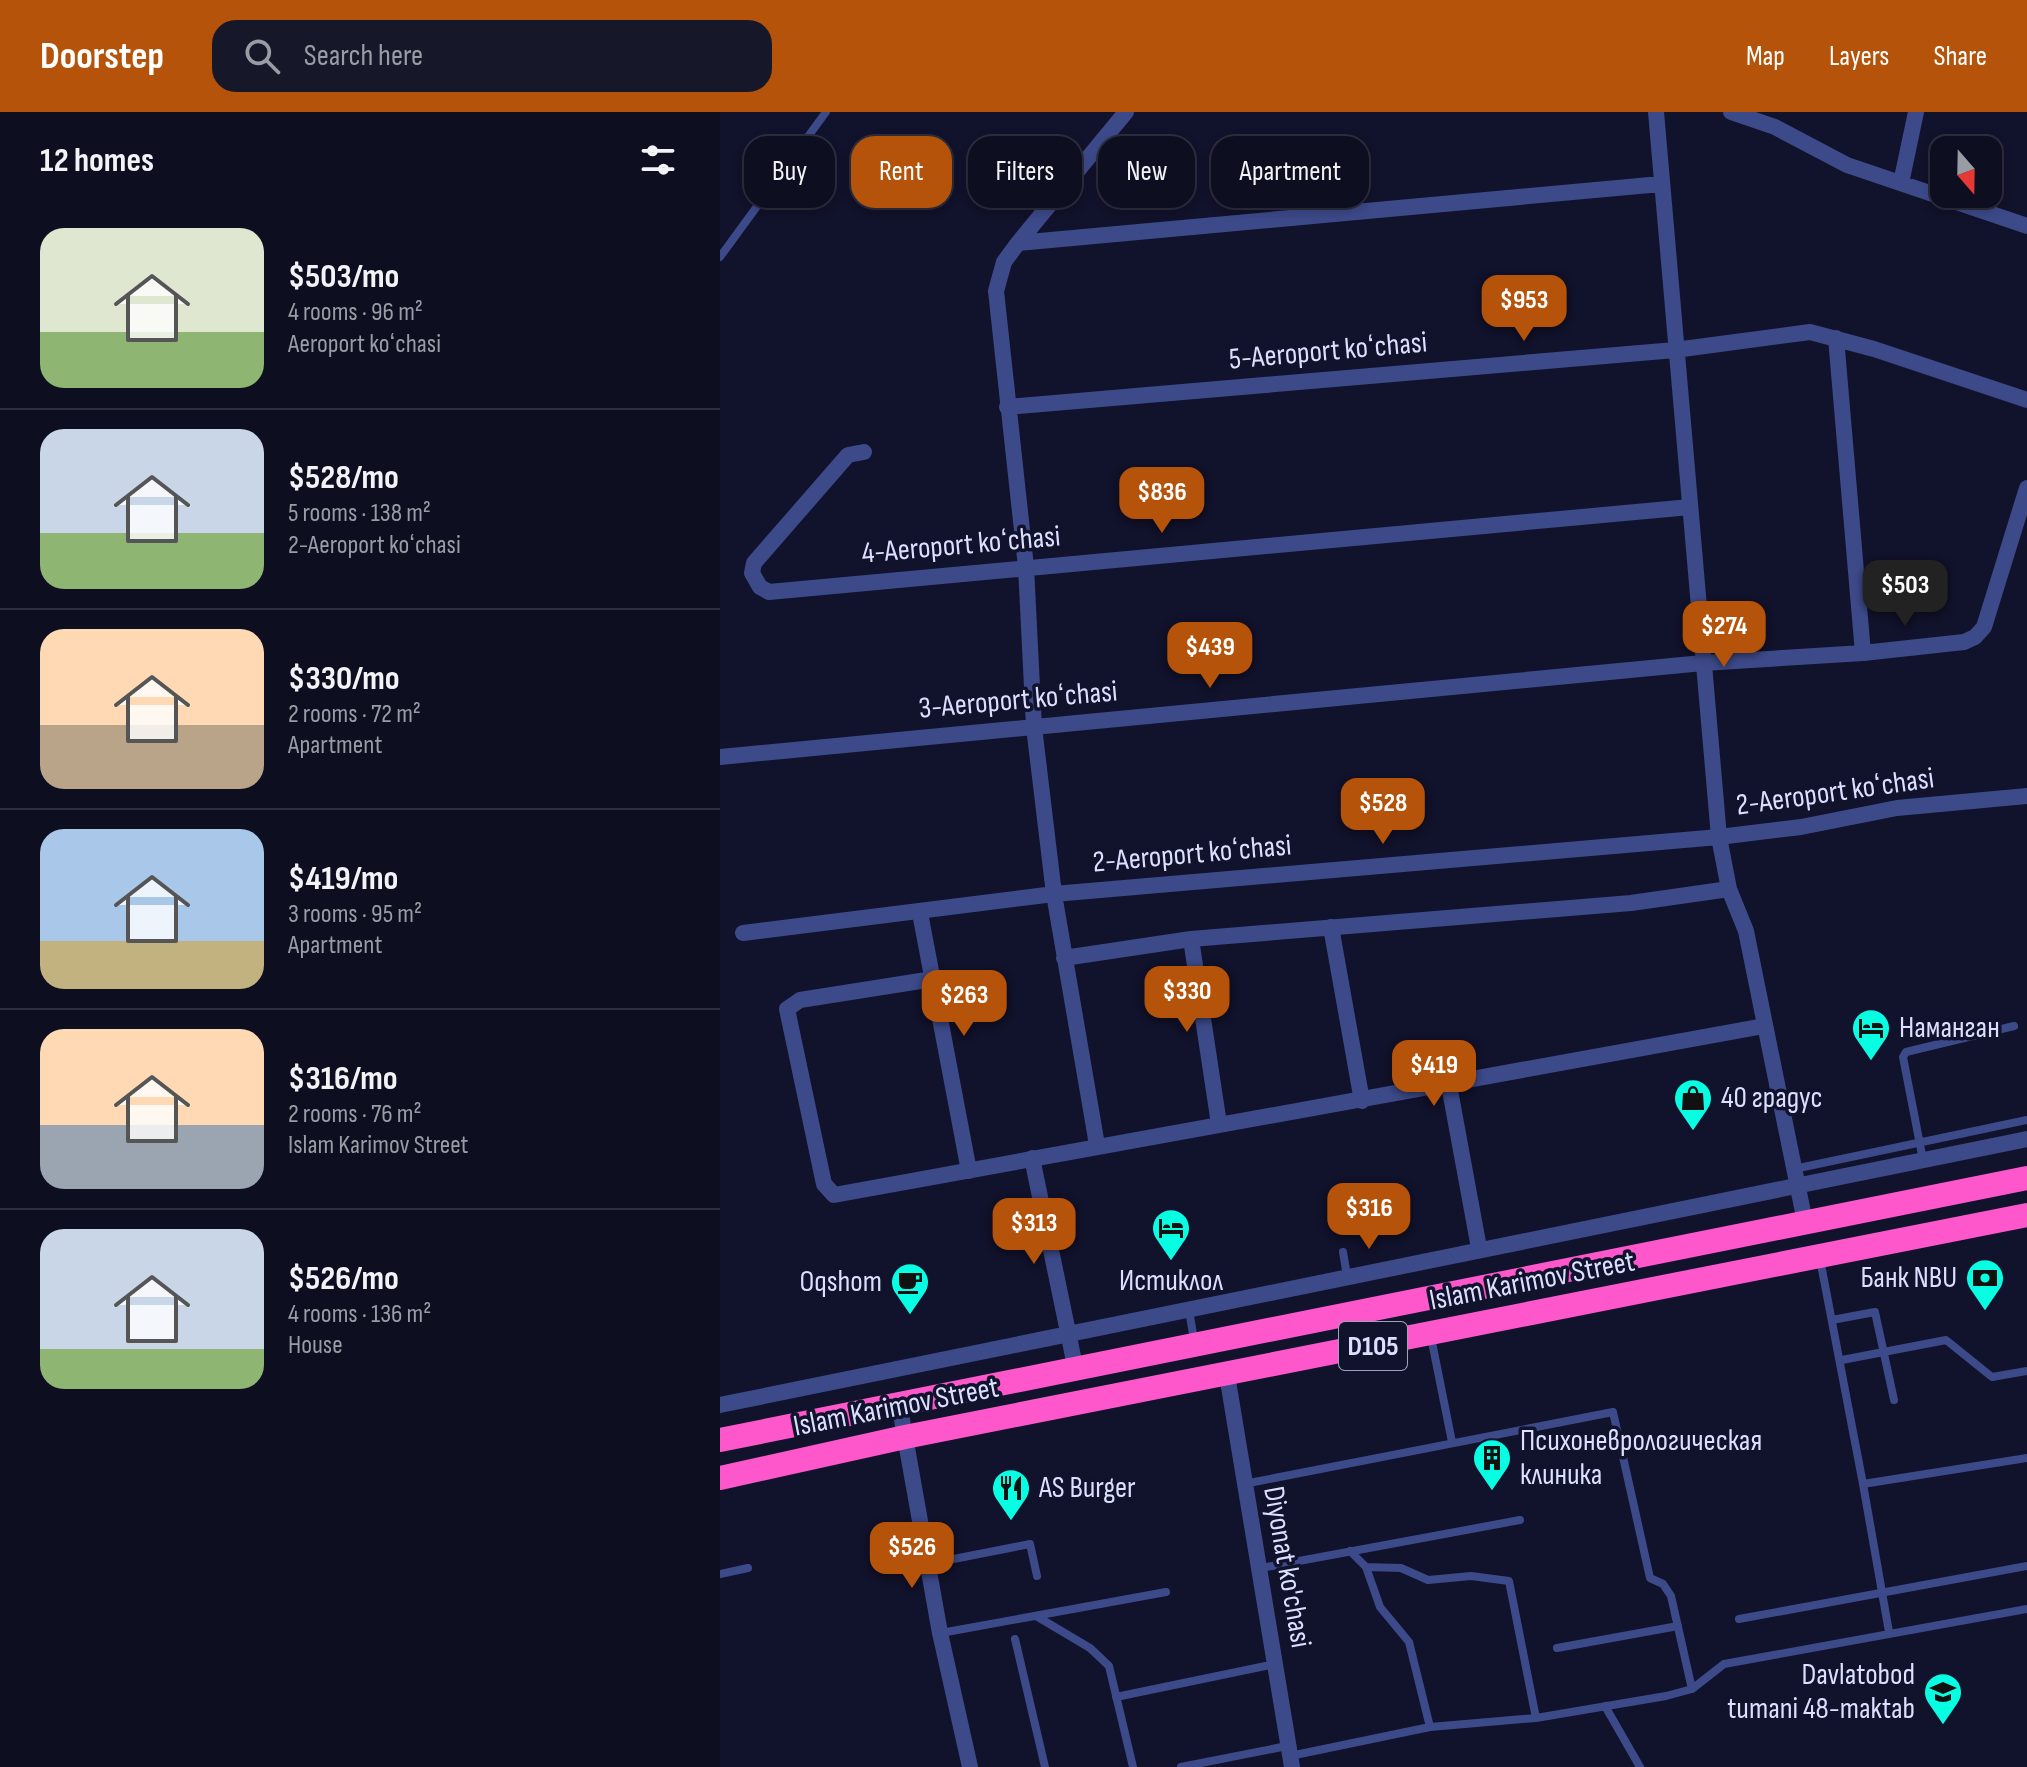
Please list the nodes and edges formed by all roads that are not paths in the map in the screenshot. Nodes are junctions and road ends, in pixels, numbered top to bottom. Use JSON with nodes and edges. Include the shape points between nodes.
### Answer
{"nodes":[{"id":1,"x":826,"y":112,"type":"edge"},
{"id":2,"x":1126,"y":112,"type":"edge"},
{"id":3,"x":1656,"y":112,"type":"edge"},
{"id":4,"x":1731,"y":112,"type":"edge"},
{"id":5,"x":1916,"y":112,"type":"edge"},
{"id":6,"x":1777,"y":120,"type":"edge"},
{"id":7,"x":1901,"y":183,"type":"junction"},
{"id":8,"x":1661,"y":184,"type":"junction"},
{"id":9,"x":2026,"y":223,"type":"edge"},
{"id":10,"x":1018,"y":243,"type":"junction"},
{"id":11,"x":720,"y":257,"type":"edge"},
{"id":12,"x":1836,"y":338,"type":"junction"},
{"id":13,"x":1675,"y":350,"type":"junction"},
{"id":14,"x":2027,"y":400,"type":"edge"},
{"id":15,"x":1007,"y":407,"type":"junction"},
{"id":16,"x":864,"y":452,"type":"dead end"},
{"id":17,"x":2027,"y":488,"type":"edge"},
{"id":18,"x":1690,"y":507,"type":"junction"},
{"id":19,"x":1026,"y":567,"type":"junction"},
{"id":20,"x":1863,"y":653,"type":"junction"},
{"id":21,"x":1703,"y":663,"type":"junction"},
{"id":22,"x":1034,"y":727,"type":"junction"},
{"id":23,"x":720,"y":757,"type":"edge"},
{"id":24,"x":2027,"y":796,"type":"edge"},
{"id":25,"x":1719,"y":837,"type":"junction"},
{"id":26,"x":1729,"y":889,"type":"junction"},
{"id":27,"x":1054,"y":894,"type":"junction"},
{"id":28,"x":920,"y":913,"type":"junction"},
{"id":29,"x":1331,"y":927,"type":"junction"},
{"id":30,"x":743,"y":933,"type":"dead end"},
{"id":31,"x":1191,"y":939,"type":"junction"},
{"id":32,"x":1064,"y":958,"type":"junction"},
{"id":33,"x":933,"y":979,"type":"junction"},
{"id":34,"x":1764,"y":1026,"type":"junction"},
{"id":35,"x":2014,"y":1026,"type":"dead end"},
{"id":36,"x":1449,"y":1085,"type":"junction"},
{"id":37,"x":1362,"y":1101,"type":"junction"},
{"id":38,"x":2027,"y":1120,"type":"edge"},
{"id":39,"x":1219,"y":1124,"type":"junction"},
{"id":40,"x":2027,"y":1139,"type":"edge"},
{"id":41,"x":1920,"y":1142,"type":"junction"},
{"id":42,"x":1097,"y":1145,"type":"junction"},
{"id":43,"x":1032,"y":1158,"type":"junction"},
{"id":44,"x":1923,"y":1160,"type":"junction"},
{"id":45,"x":969,"y":1171,"type":"junction"},
{"id":46,"x":1796,"y":1177,"type":"junction"},
{"id":47,"x":2027,"y":1178,"type":"edge"},
{"id":48,"x":2027,"y":1215,"type":"edge"},
{"id":49,"x":1805,"y":1222,"type":"junction"},
{"id":50,"x":1479,"y":1248,"type":"junction"},
{"id":51,"x":1343,"y":1252,"type":"dead end"},
{"id":52,"x":1819,"y":1255,"type":"junction"},
{"id":53,"x":1347,"y":1276,"type":"junction"},
{"id":54,"x":1189,"y":1309,"type":"junction"},
{"id":55,"x":1832,"y":1320,"type":"junction"},
{"id":56,"x":1069,"y":1333,"type":"junction"},
{"id":57,"x":1430,"y":1334,"type":"junction"},
{"id":58,"x":1195,"y":1343,"type":"junction"},
{"id":59,"x":1882,"y":1352,"type":"junction"},
{"id":60,"x":1842,"y":1360,"type":"junction"},
{"id":61,"x":1075,"y":1366,"type":"junction"},
{"id":62,"x":2027,"y":1371,"type":"edge"},
{"id":63,"x":1227,"y":1375,"type":"junction"},
{"id":64,"x":1894,"y":1400,"type":"dead end"},
{"id":65,"x":899,"y":1403,"type":"junction"},
{"id":66,"x":720,"y":1405,"type":"edge"},
{"id":67,"x":721,"y":1434,"type":"edge"},
{"id":68,"x":905,"y":1437,"type":"junction"},
{"id":69,"x":1452,"y":1442,"type":"junction"},
{"id":70,"x":2027,"y":1458,"type":"edge"},
{"id":71,"x":720,"y":1478,"type":"edge"},
{"id":72,"x":1244,"y":1484,"type":"junction"},
{"id":73,"x":1863,"y":1484,"type":"junction"},
{"id":74,"x":1520,"y":1520,"type":"dead end"},
{"id":75,"x":1350,"y":1551,"type":"junction"},
{"id":76,"x":927,"y":1565,"type":"junction"},
{"id":77,"x":2027,"y":1566,"type":"edge"},
{"id":78,"x":1366,"y":1567,"type":"junction"},
{"id":79,"x":748,"y":1568,"type":"dead end"},
{"id":80,"x":1261,"y":1568,"type":"junction"},
{"id":81,"x":720,"y":1574,"type":"edge"},
{"id":82,"x":1037,"y":1576,"type":"dead end"},
{"id":83,"x":1883,"y":1591,"type":"junction"},
{"id":84,"x":1166,"y":1592,"type":"dead end"},
{"id":85,"x":2027,"y":1609,"type":"edge"},
{"id":86,"x":1035,"y":1616,"type":"junction"},
{"id":87,"x":1739,"y":1619,"type":"dead end"},
{"id":88,"x":1678,"y":1626,"type":"junction"},
{"id":89,"x":1889,"y":1632,"type":"junction"},
{"id":90,"x":940,"y":1633,"type":"junction"},
{"id":91,"x":1015,"y":1639,"type":"dead end"},
{"id":92,"x":1557,"y":1648,"type":"dead end"},
{"id":93,"x":1275,"y":1664,"type":"junction"},
{"id":94,"x":1692,"y":1689,"type":"junction"},
{"id":95,"x":1116,"y":1697,"type":"junction"},
{"id":96,"x":1605,"y":1706,"type":"junction"},
{"id":97,"x":1536,"y":1718,"type":"junction"},
{"id":98,"x":1430,"y":1727,"type":"junction"},
{"id":99,"x":1290,"y":1756,"type":"edge"},
{"id":100,"x":967,"y":1766,"type":"edge"},
{"id":101,"x":1045,"y":1767,"type":"edge"},
{"id":102,"x":1133,"y":1767,"type":"edge"},
{"id":103,"x":1181,"y":1767,"type":"edge"},
{"id":104,"x":1640,"y":1767,"type":"edge"}],
"edges":[{"from":1,"to":11,"type":"lane"},
{"from":2,"to":10,"type":"street"},
{"from":3,"to":8,"type":"street"},
{"from":4,"to":6,"type":"street"},
{"from":5,"to":7,"type":"street"},
{"from":6,"to":7,"type":"street","via":[[1847,165]]},
{"from":7,"to":9,"type":"street"},
{"from":8,"to":10,"type":"street"},
{"from":8,"to":13,"type":"street"},
{"from":10,"to":15,"type":"street","via":[[1004,262],[996,291]]},
{"from":12,"to":13,"type":"street","name":"5-Aeroport koʻchasi","via":[[1810,332]]},
{"from":12,"to":14,"type":"street","name":"5-Aeroport koʻchasi"},
{"from":12,"to":20,"type":"street"},
{"from":13,"to":15,"type":"street","name":"5-Aeroport koʻchasi"},
{"from":13,"to":18,"type":"street"},
{"from":15,"to":19,"type":"street"},
{"from":16,"to":19,"type":"street","name":"4-Aeroport koʻchasi","via":[[848,455],[754,563],[752,573],[760,587],[769,592]]},
{"from":17,"to":20,"type":"street","name":"3-Aeroport koʻchasi","via":[[1984,627],[1975,637]]},
{"from":18,"to":19,"type":"street","name":"4-Aeroport koʻchasi"},
{"from":18,"to":21,"type":"street"},
{"from":19,"to":22,"type":"street"},
{"from":20,"to":21,"type":"street","name":"3-Aeroport koʻchasi"},
{"from":21,"to":22,"type":"street","name":"3-Aeroport koʻchasi"},
{"from":21,"to":25,"type":"street"},
{"from":22,"to":23,"type":"street","name":"3-Aeroport koʻchasi"},
{"from":22,"to":27,"type":"street"},
{"from":24,"to":25,"type":"street","name":"2-Aeroport koʻchasi","via":[[1897,808]]},
{"from":25,"to":26,"type":"street"},
{"from":25,"to":27,"type":"street","name":"2-Aeroport koʻchasi"},
{"from":26,"to":29,"type":"street","via":[[1631,903]]},
{"from":26,"to":34,"type":"street","via":[[1746,931]]},
{"from":27,"to":28,"type":"street","name":"2-Aeroport koʻchasi"},
{"from":27,"to":32,"type":"street"},
{"from":28,"to":30,"type":"street","name":"2-Aeroport koʻchasi"},
{"from":28,"to":33,"type":"street"},
{"from":29,"to":31,"type":"street"},
{"from":29,"to":37,"type":"street"},
{"from":31,"to":32,"type":"street"},
{"from":31,"to":39,"type":"street"},
{"from":32,"to":42,"type":"street"},
{"from":33,"to":45,"type":"street"},
{"from":33,"to":45,"type":"street","via":[[800,1000],[785,1013],[829,1192],[844,1195]]},
{"from":34,"to":36,"type":"street"},
{"from":34,"to":46,"type":"street"},
{"from":35,"to":41,"type":"lane","via":[[1906,1052],[1903,1064]]},
{"from":36,"to":37,"type":"street"},
{"from":36,"to":50,"type":"street"},
{"from":37,"to":39,"type":"street"},
{"from":38,"to":41,"type":"lane"},
{"from":39,"to":42,"type":"street"},
{"from":40,"to":44,"type":"street"},
{"from":41,"to":44,"type":"lane"},
{"from":41,"to":46,"type":"lane"},
{"from":42,"to":43,"type":"street"},
{"from":43,"to":45,"type":"street"},
{"from":43,"to":56,"type":"street"},
{"from":44,"to":46,"type":"street"},
{"from":46,"to":49,"type":"street"},
{"from":46,"to":50,"type":"street"},
{"from":47,"to":49,"type":"highway","name":"Islam Karimov Street","number":"D105"},
{"from":48,"to":52,"type":"highway","name":"Islam Karimov Street","number":"D105"},
{"from":49,"to":58,"type":"highway","name":"Islam Karimov Street","number":"D105"},
{"from":50,"to":53,"type":"street"},
{"from":51,"to":53,"type":"lane"},
{"from":52,"to":55,"type":"lane"},
{"from":52,"to":57,"type":"highway","name":"Islam Karimov Street","number":"D105"},
{"from":53,"to":54,"type":"street"},
{"from":54,"to":56,"type":"street"},
{"from":54,"to":58,"type":"lane"},
{"from":55,"to":59,"type":"lane","via":[[1875,1312]]},
{"from":55,"to":60,"type":"lane"},
{"from":56,"to":61,"type":"street"},
{"from":56,"to":66,"type":"street"},
{"from":57,"to":63,"type":"highway","name":"Islam Karimov Street","number":"D105"},
{"from":57,"to":69,"type":"lane"},
{"from":58,"to":61,"type":"highway","name":"Islam Karimov Street","number":"D105"},
{"from":59,"to":60,"type":"lane"},
{"from":59,"to":62,"type":"lane","via":[[1946,1340],[1992,1377]]},
{"from":59,"to":64,"type":"lane"},
{"from":60,"to":73,"type":"lane"},
{"from":61,"to":65,"type":"highway","name":"Islam Karimov Street","number":"D105"},
{"from":63,"to":68,"type":"highway","name":"Islam Karimov Street","number":"D105"},
{"from":63,"to":72,"type":"street","name":"Diyonat ko'chasi"},
{"from":65,"to":67,"type":"highway","name":"Islam Karimov Street","number":"D105"},
{"from":65,"to":68,"type":"street"},
{"from":68,"to":71,"type":"highway","name":"Islam Karimov Street","number":"D105"},
{"from":68,"to":76,"type":"street"},
{"from":69,"to":72,"type":"lane"},
{"from":69,"to":88,"type":"lane","via":[[1613,1412],[1650,1578],[1671,1596]]},
{"from":70,"to":73,"type":"lane"},
{"from":72,"to":80,"type":"street","name":"Diyonat ko'chasi"},
{"from":73,"to":83,"type":"lane"},
{"from":74,"to":75,"type":"lane"},
{"from":75,"to":78,"type":"lane"},
{"from":75,"to":80,"type":"lane"},
{"from":76,"to":82,"type":"lane","via":[[1030,1544]]},
{"from":76,"to":90,"type":"street"},
{"from":77,"to":83,"type":"lane"},
{"from":78,"to":97,"type":"lane","via":[[1401,1568],[1428,1580],[1471,1576],[1509,1581]]},
{"from":78,"to":98,"type":"lane","via":[[1380,1607],[1409,1642]]},
{"from":79,"to":81,"type":"lane"},
{"from":80,"to":93,"type":"street","name":"Diyonat ko'chasi"},
{"from":83,"to":87,"type":"lane"},
{"from":83,"to":89,"type":"lane"},
{"from":84,"to":86,"type":"lane"},
{"from":85,"to":89,"type":"lane"},
{"from":86,"to":90,"type":"lane"},
{"from":86,"to":95,"type":"lane","via":[[1090,1648],[1109,1666]]},
{"from":88,"to":92,"type":"lane"},
{"from":88,"to":94,"type":"lane"},
{"from":89,"to":94,"type":"lane","via":[[1724,1664]]},
{"from":90,"to":100,"type":"street"},
{"from":91,"to":101,"type":"lane"},
{"from":93,"to":95,"type":"lane"},
{"from":93,"to":99,"type":"street","name":"Diyonat ko'chasi"},
{"from":94,"to":96,"type":"lane"},
{"from":95,"to":102,"type":"lane"},
{"from":96,"to":97,"type":"lane"},
{"from":96,"to":104,"type":"lane"},
{"from":97,"to":98,"type":"lane"},
{"from":98,"to":99,"type":"lane"},
{"from":99,"to":103,"type":"lane"}]}
